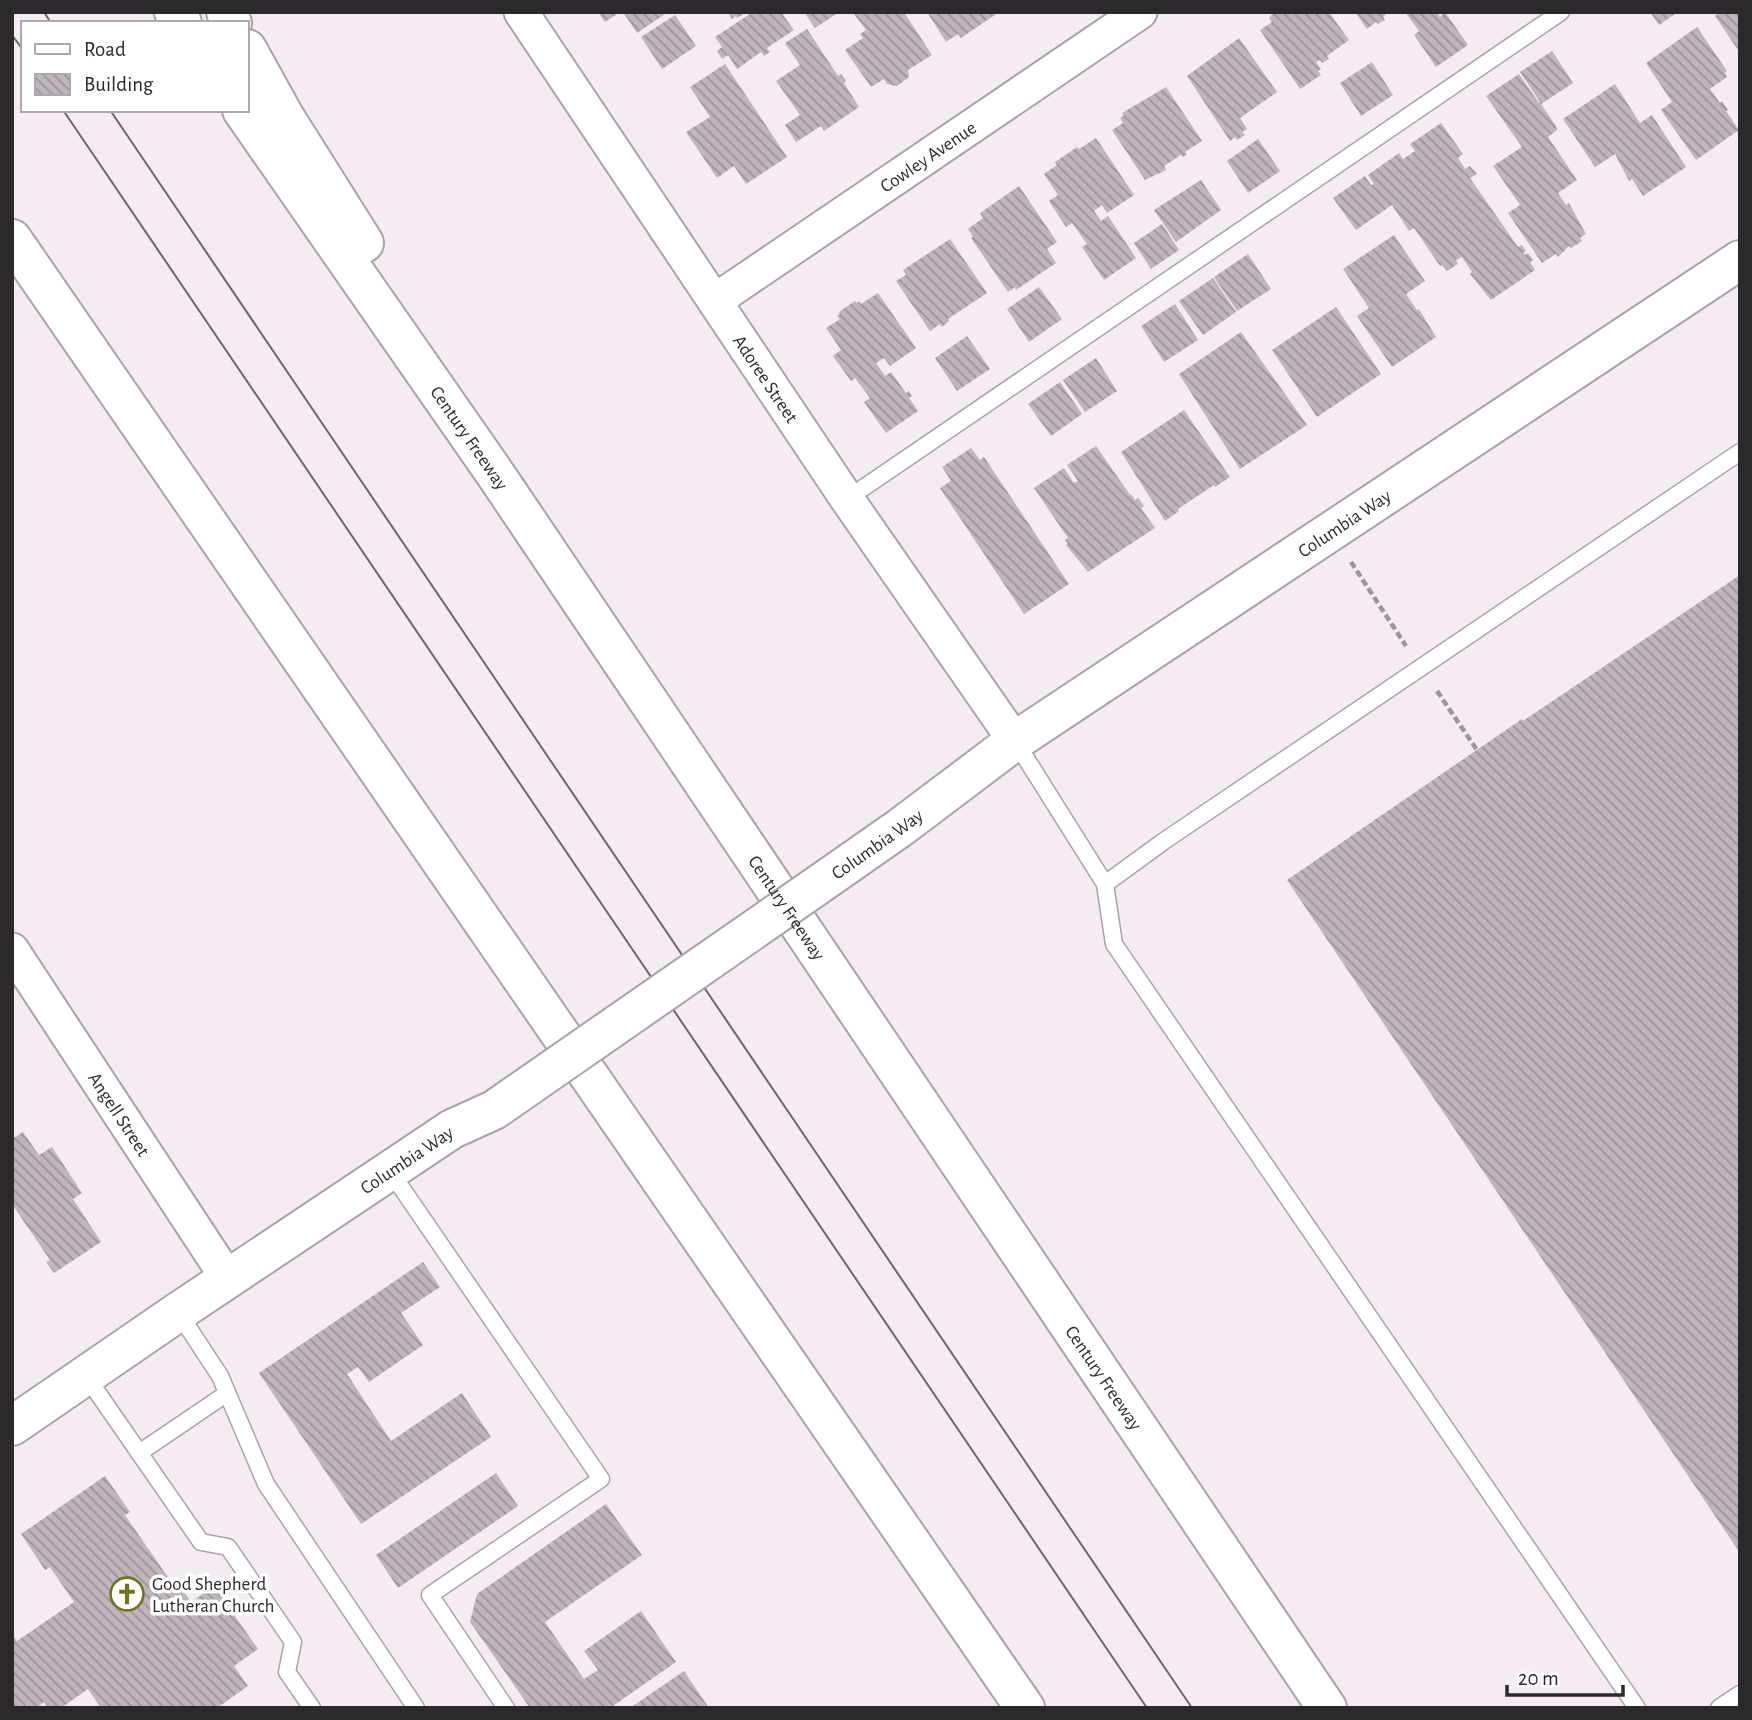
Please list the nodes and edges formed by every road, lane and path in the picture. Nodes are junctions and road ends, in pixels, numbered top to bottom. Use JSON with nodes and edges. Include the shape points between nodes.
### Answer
{"nodes":[{"id":1,"x":521,"y":12,"type":"edge"},
{"id":2,"x":1140,"y":12,"type":"edge"},
{"id":3,"x":1560,"y":12,"type":"edge"},
{"id":4,"x":248,"y":51,"type":"edge"},
{"id":5,"x":243,"y":112,"type":"edge"},
{"id":6,"x":12,"y":239,"type":"edge"},
{"id":7,"x":1740,"y":260,"type":"edge"},
{"id":8,"x":716,"y":300,"type":"junction"},
{"id":9,"x":1740,"y":452,"type":"edge"},
{"id":10,"x":496,"y":475,"type":"junction"},
{"id":11,"x":848,"y":499,"type":"junction"},
{"id":12,"x":1331,"y":533,"type":"junction"},
{"id":13,"x":1421,"y":668,"type":"junction"},
{"id":14,"x":1015,"y":741,"type":"junction"},
{"id":15,"x":1477,"y":750,"type":"dead end"},
{"id":16,"x":1105,"y":884,"type":"junction"},
{"id":17,"x":12,"y":950,"type":"edge"},
{"id":18,"x":390,"y":1170,"type":"junction"},
{"id":19,"x":228,"y":1279,"type":"junction"},
{"id":20,"x":178,"y":1312,"type":"junction"},
{"id":21,"x":86,"y":1376,"type":"junction"},
{"id":22,"x":226,"y":1394,"type":"junction"},
{"id":23,"x":12,"y":1426,"type":"edge"},
{"id":24,"x":139,"y":1453,"type":"junction"},
{"id":25,"x":1740,"y":1694,"type":"edge"},
{"id":26,"x":312,"y":1708,"type":"edge"},
{"id":27,"x":416,"y":1708,"type":"edge"},
{"id":28,"x":506,"y":1708,"type":"edge"},
{"id":29,"x":1025,"y":1708,"type":"edge"},
{"id":30,"x":1327,"y":1708,"type":"edge"},
{"id":31,"x":1637,"y":1708,"type":"edge"},
{"id":32,"x":1719,"y":1708,"type":"edge"}],
"edges":[{"from":1,"to":8,"type":"street","name":"Adoree Street"},
{"from":2,"to":8,"type":"street","name":"Cowley Avenue"},
{"from":3,"to":11,"type":"lane"},
{"from":4,"to":10,"type":"main road","via":[[284,116],[463,399]]},
{"from":5,"to":10,"type":"main road","name":"Century Freeway"},
{"from":6,"to":29,"type":"main road"},
{"from":7,"to":12,"type":"main road","name":"Columbia Way"},
{"from":8,"to":11,"type":"street","name":"Adoree Street"},
{"from":9,"to":13,"type":"lane"},
{"from":10,"to":30,"type":"main road","name":"Century Freeway"},
{"from":11,"to":14,"type":"street","name":"Adoree Street"},
{"from":12,"to":13,"type":"path"},
{"from":12,"to":14,"type":"main road","name":"Columbia Way"},
{"from":13,"to":15,"type":"path"},
{"from":13,"to":16,"type":"lane"},
{"from":14,"to":16,"type":"lane"},
{"from":14,"to":18,"type":"main road","name":"Columbia Way","bridge":true,"via":[[901,827],[494,1110],[452,1129]]},
{"from":16,"to":31,"type":"lane","via":[[1114,944]]},
{"from":17,"to":19,"type":"street","name":"Angell Street"},
{"from":18,"to":19,"type":"main road","name":"Columbia Way"},
{"from":18,"to":28,"type":"lane","via":[[601,1479],[430,1595]]},
{"from":19,"to":20,"type":"main road","name":"Columbia Way"},
{"from":20,"to":21,"type":"main road","name":"Columbia Way"},
{"from":20,"to":22,"type":"lane","via":[[220,1376]]},
{"from":21,"to":23,"type":"main road","name":"Columbia Way"},
{"from":21,"to":24,"type":"lane"},
{"from":22,"to":24,"type":"lane"},
{"from":22,"to":27,"type":"lane","via":[[266,1484]]},
{"from":24,"to":26,"type":"lane","via":[[201,1542],[228,1547],[293,1642],[287,1672]]},
{"from":25,"to":32,"type":"lane"}]}
